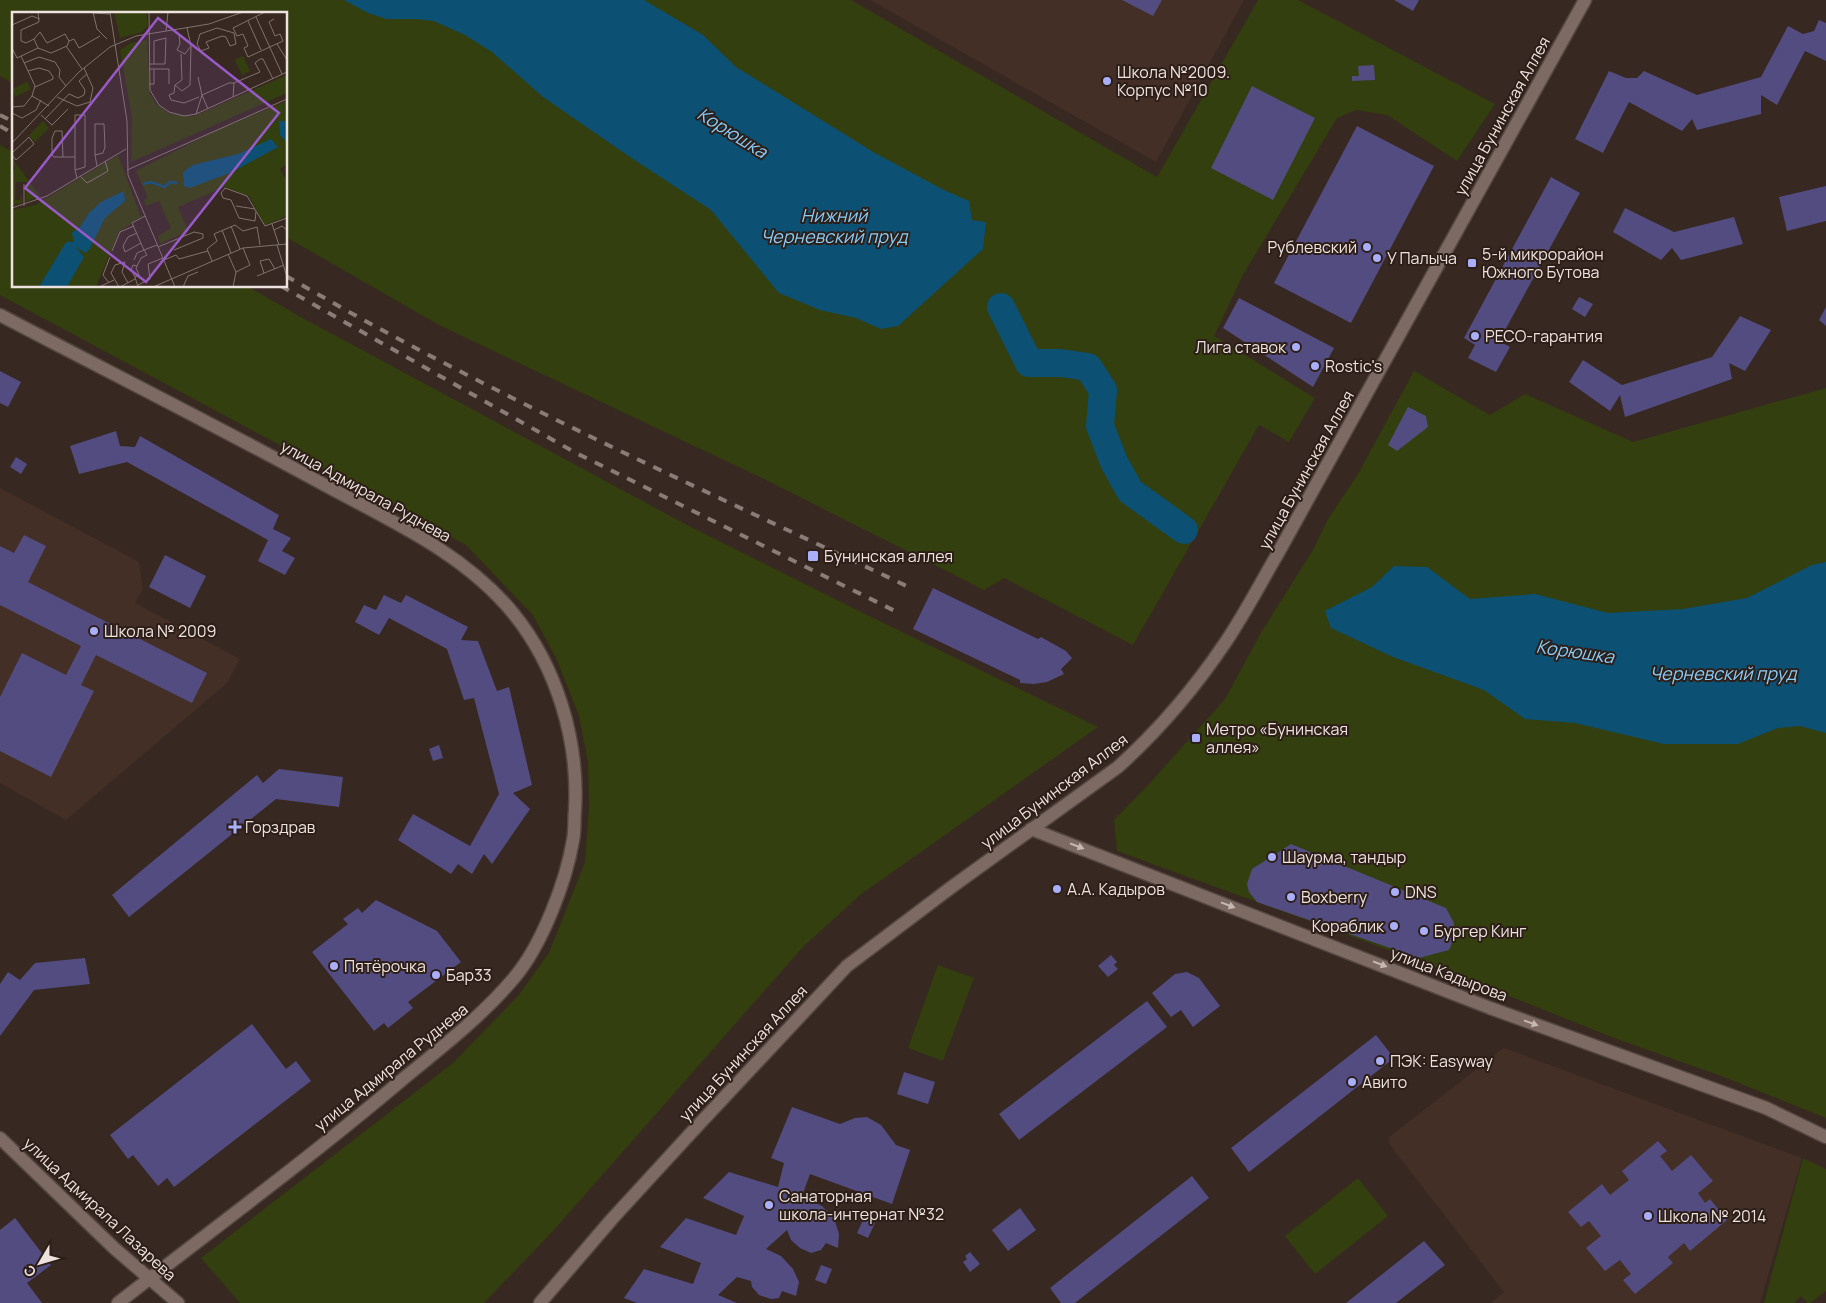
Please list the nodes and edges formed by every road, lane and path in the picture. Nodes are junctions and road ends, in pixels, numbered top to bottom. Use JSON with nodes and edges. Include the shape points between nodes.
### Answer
{"nodes":[{"id":1,"x":1585,"y":0,"type":"edge"},
{"id":2,"x":0,"y":315,"type":"edge"},
{"id":3,"x":1032,"y":828,"type":"junction"},
{"id":4,"x":1826,"y":1137,"type":"edge"},
{"id":5,"x":0,"y":1138,"type":"edge"},
{"id":6,"x":149,"y":1278,"type":"junction"},
{"id":7,"x":118,"y":1303,"type":"edge"},
{"id":8,"x":178,"y":1303,"type":"edge"},
{"id":9,"x":540,"y":1303,"type":"edge"}],
"edges":[{"from":1,"to":3,"type":"street","name":"улица Бунинская Аллея","via":[[1226,642],[1140,748]]},
{"from":2,"to":6,"type":"street","name":"улица Адмирала Руднева","via":[[438,546],[487,586],[514,614],[557,688],[570,738],[576,786],[573,840],[554,905],[518,974],[484,1011],[377,1102]]},
{"from":3,"to":4,"type":"street","name":"улица Кадырова","one_way":true,"via":[[1490,1008],[1766,1108]]},
{"from":3,"to":9,"type":"street","name":"улица Бунинская Аллея","via":[[847,966],[638,1190]]},
{"from":5,"to":6,"type":"street","name":"улица Адмирала Лазарева"},
{"from":6,"to":7,"type":"street","name":"улица Адмирала Руднева"},
{"from":6,"to":8,"type":"street","name":"улица Адмирала Лазарева"}]}
